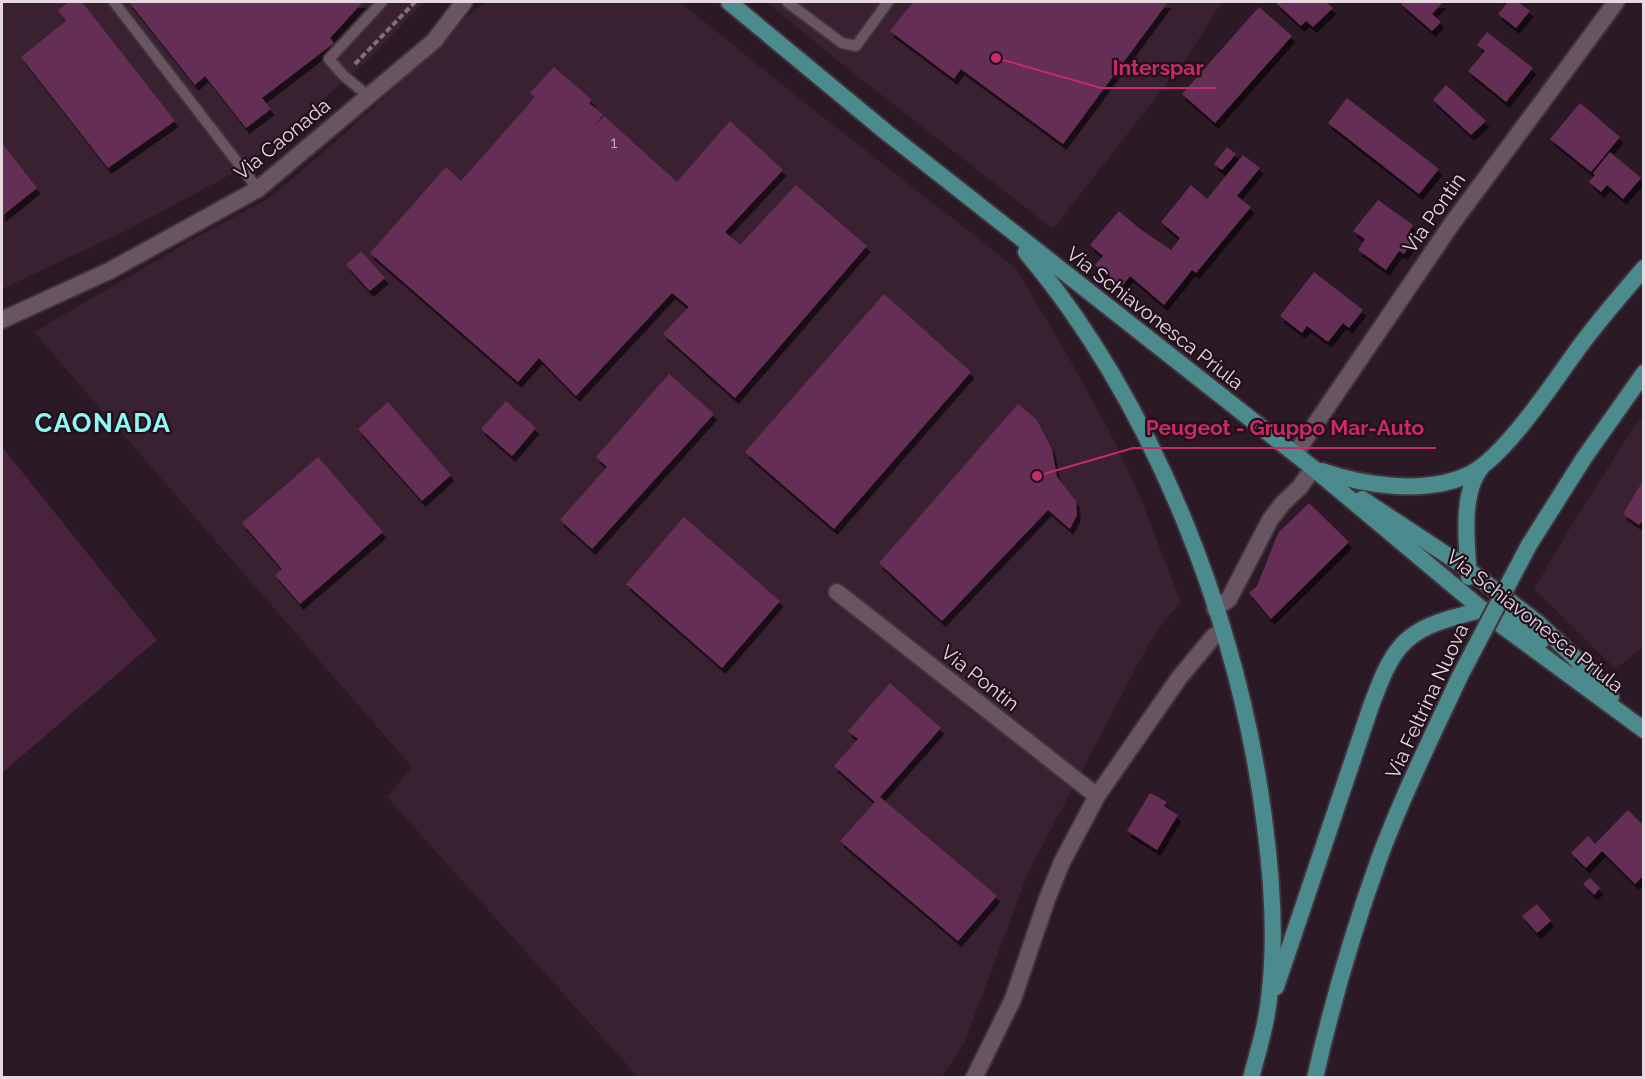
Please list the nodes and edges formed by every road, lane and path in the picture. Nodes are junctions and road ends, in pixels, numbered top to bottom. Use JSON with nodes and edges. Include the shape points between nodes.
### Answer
{"nodes":[{"id":1,"x":114,"y":2,"type":"edge"},
{"id":2,"x":382,"y":2,"type":"edge"},
{"id":3,"x":415,"y":2,"type":"edge"},
{"id":4,"x":464,"y":2,"type":"edge"},
{"id":5,"x":729,"y":2,"type":"edge"},
{"id":6,"x":787,"y":2,"type":"edge"},
{"id":7,"x":888,"y":2,"type":"edge"},
{"id":8,"x":1616,"y":2,"type":"edge"},
{"id":9,"x":343,"y":75,"type":"junction"},
{"id":10,"x":368,"y":96,"type":"junction"},
{"id":11,"x":258,"y":189,"type":"junction"},
{"id":12,"x":999,"y":222,"type":"junction"},
{"id":13,"x":1644,"y":268,"type":"edge"},
{"id":14,"x":2,"y":320,"type":"edge"},
{"id":15,"x":1644,"y":373,"type":"edge"},
{"id":16,"x":1295,"y":454,"type":"junction"},
{"id":17,"x":1483,"y":465,"type":"junction"},
{"id":18,"x":1313,"y":468,"type":"junction"},
{"id":19,"x":1469,"y":570,"type":"junction"},
{"id":20,"x":837,"y":592,"type":"dead end"},
{"id":21,"x":1215,"y":609,"type":"junction"},
{"id":22,"x":1483,"y":611,"type":"junction"},
{"id":23,"x":1222,"y":631,"type":"junction"},
{"id":24,"x":1624,"y":710,"type":"junction"},
{"id":25,"x":1642,"y":729,"type":"edge"},
{"id":26,"x":1097,"y":796,"type":"junction"},
{"id":27,"x":1268,"y":1007,"type":"junction"},
{"id":28,"x":974,"y":1077,"type":"edge"},
{"id":29,"x":1251,"y":1077,"type":"edge"},
{"id":30,"x":1315,"y":1077,"type":"edge"}],
"edges":[{"from":1,"to":11,"type":"lane"},
{"from":2,"to":9,"type":"lane","via":[[328,59]]},
{"from":3,"to":9,"type":"path"},
{"from":4,"to":10,"type":"street","name":"Via Caonada","via":[[434,41]]},
{"from":5,"to":12,"type":"main road","name":"Via Schiavonesca Priula"},
{"from":6,"to":7,"type":"lane","via":[[842,43],[856,46]]},
{"from":8,"to":16,"type":"street","name":"Via Pontin","via":[[1451,225]]},
{"from":9,"to":10,"type":"lane"},
{"from":10,"to":11,"type":"street","name":"Via Caonada"},
{"from":11,"to":14,"type":"street","name":"Via Caonada","via":[[109,271]]},
{"from":12,"to":16,"type":"main road","name":"Via Schiavonesca Priula"},
{"from":12,"to":21,"type":"main road","via":[[1070,310],[1125,398],[1199,556]]},
{"from":13,"to":17,"type":"main road","via":[[1525,421]]},
{"from":15,"to":30,"type":"main road","name":"Via Feltrina Nuova","bridge":true,"via":[[1529,545],[1460,676],[1380,857],[1349,946]]},
{"from":16,"to":18,"type":"main road","name":"Via Schiavonesca Priula"},
{"from":17,"to":18,"type":"main road","via":[[1450,480],[1397,487],[1359,482]]},
{"from":17,"to":19,"type":"main road","via":[[1470,493]]},
{"from":18,"to":19,"type":"main road"},
{"from":18,"to":21,"type":"street","via":[[1270,520],[1229,599]]},
{"from":18,"to":22,"type":"main road","name":"Via Schiavonesca Priula"},
{"from":19,"to":22,"type":"main road","via":[[1473,593]]},
{"from":19,"to":24,"type":"main road","via":[[1556,639]]},
{"from":20,"to":26,"type":"street","name":"Via Pontin"},
{"from":21,"to":23,"type":"main road"},
{"from":22,"to":24,"type":"main road","via":[[1506,614]]},
{"from":22,"to":25,"type":"main road","name":"Via Schiavonesca Priula"},
{"from":22,"to":27,"type":"main road","via":[[1448,618],[1416,633],[1403,642],[1389,661]]},
{"from":23,"to":26,"type":"street","via":[[1179,678]]},
{"from":23,"to":27,"type":"main road","via":[[1246,718],[1264,820],[1273,918]]},
{"from":24,"to":25,"type":"main road"},
{"from":26,"to":28,"type":"street","via":[[1062,862],[1013,999]]},
{"from":27,"to":29,"type":"main road"}]}
